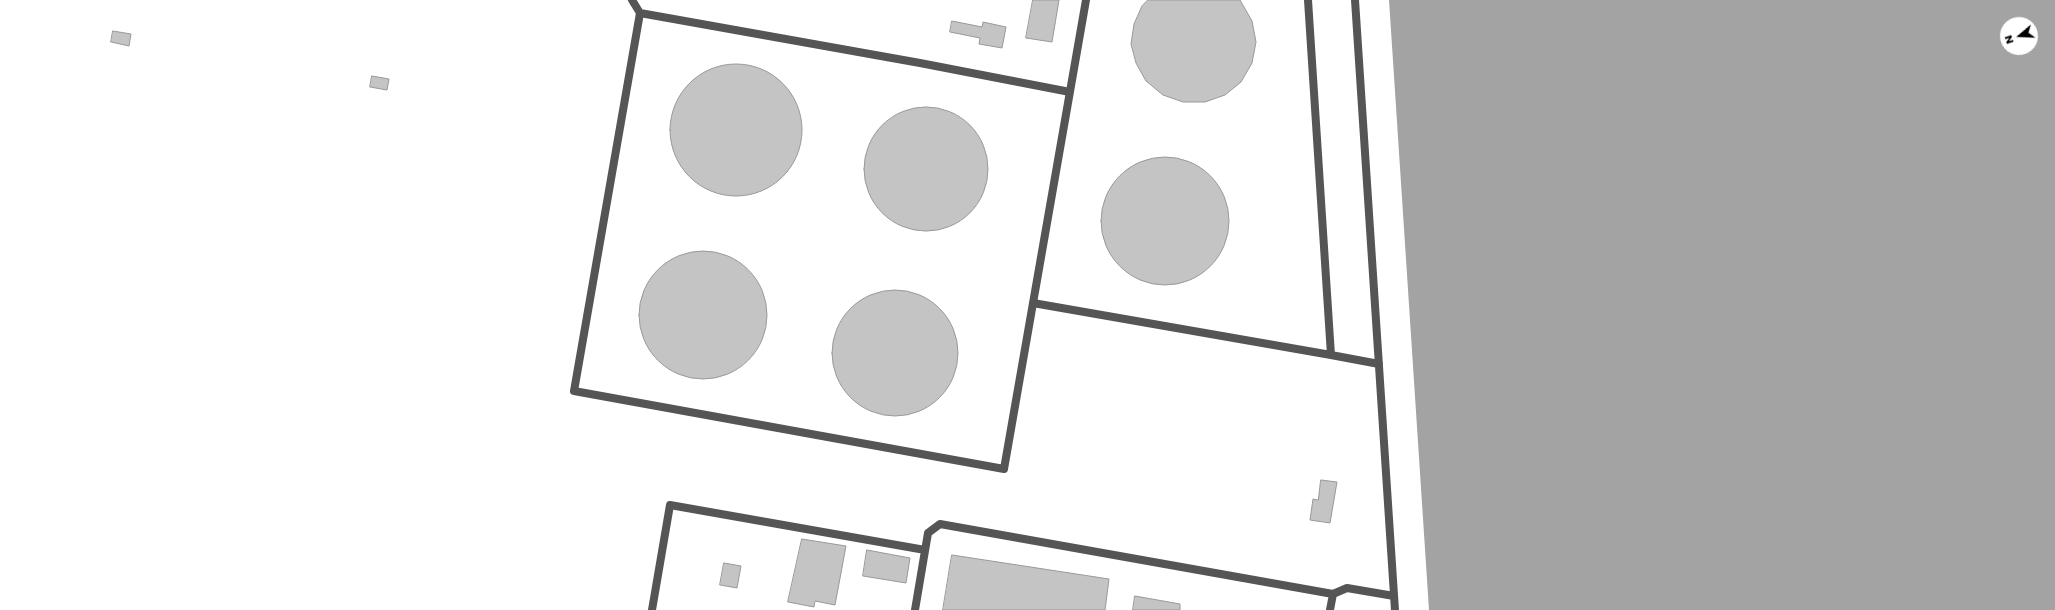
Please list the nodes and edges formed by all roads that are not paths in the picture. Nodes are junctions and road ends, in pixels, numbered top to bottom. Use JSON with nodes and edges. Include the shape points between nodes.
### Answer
{"nodes":[{"id":1,"x":632,"y":0,"type":"edge"},
{"id":2,"x":1086,"y":0,"type":"edge"},
{"id":3,"x":1308,"y":0,"type":"edge"},
{"id":4,"x":1355,"y":0,"type":"edge"},
{"id":5,"x":640,"y":13,"type":"junction"},
{"id":6,"x":1070,"y":92,"type":"junction"},
{"id":7,"x":1033,"y":303,"type":"junction"},
{"id":8,"x":1331,"y":354,"type":"junction"},
{"id":9,"x":1379,"y":364,"type":"junction"},
{"id":10,"x":925,"y":550,"type":"junction"},
{"id":11,"x":1333,"y":594,"type":"junction"},
{"id":12,"x":1394,"y":596,"type":"junction"},
{"id":13,"x":652,"y":610,"type":"edge"},
{"id":14,"x":915,"y":610,"type":"edge"},
{"id":15,"x":1330,"y":610,"type":"edge"},
{"id":16,"x":1395,"y":610,"type":"edge"}],
"edges":[{"from":1,"to":5,"type":"lane"},
{"from":2,"to":6,"type":"lane"},
{"from":3,"to":8,"type":"lane"},
{"from":4,"to":9,"type":"lane"},
{"from":5,"to":6,"type":"lane"},
{"from":5,"to":7,"type":"lane","via":[[574,391],[1004,469]]},
{"from":6,"to":7,"type":"lane"},
{"from":7,"to":8,"type":"lane"},
{"from":8,"to":9,"type":"lane"},
{"from":9,"to":12,"type":"lane"},
{"from":10,"to":11,"type":"lane","via":[[928,534],[940,524]]},
{"from":10,"to":13,"type":"lane","via":[[670,505]]},
{"from":10,"to":14,"type":"lane"},
{"from":11,"to":12,"type":"lane","via":[[1347,588]]},
{"from":11,"to":15,"type":"lane"},
{"from":12,"to":16,"type":"lane"}]}
